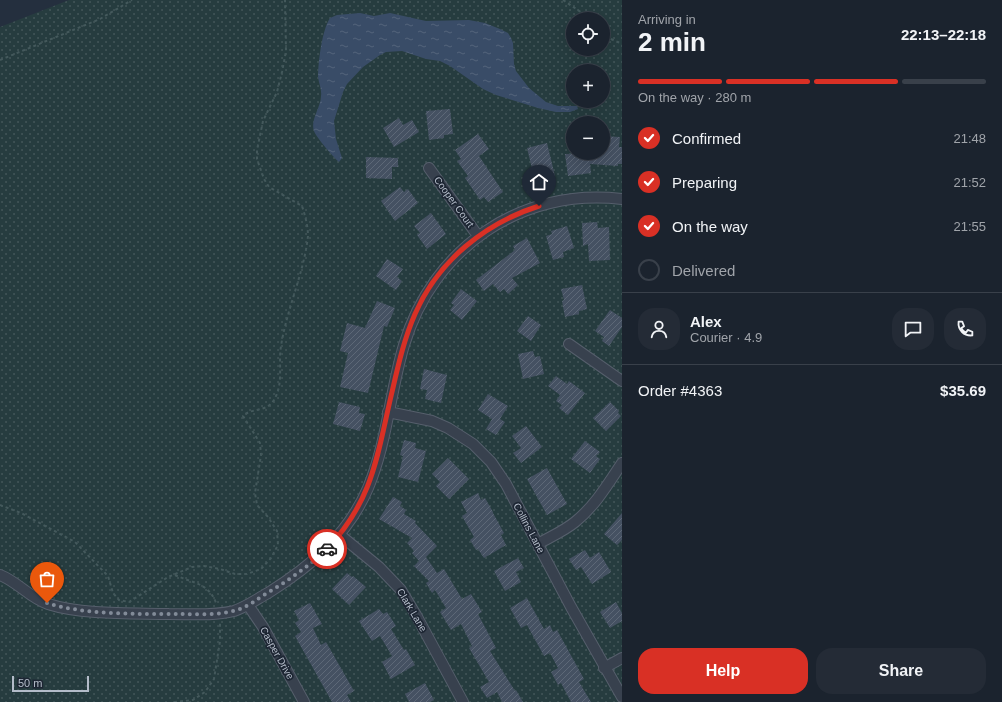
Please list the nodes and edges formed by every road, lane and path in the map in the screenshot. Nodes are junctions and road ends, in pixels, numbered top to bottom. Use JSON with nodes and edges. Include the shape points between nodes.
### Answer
{"nodes":[{"id":1,"x":132,"y":0,"type":"edge"},
{"id":2,"x":285,"y":0,"type":"edge"},
{"id":3,"x":563,"y":0,"type":"edge"},
{"id":4,"x":581,"y":12,"type":"edge"},
{"id":5,"x":610,"y":36,"type":"edge"},
{"id":6,"x":622,"y":44,"type":"edge"},
{"id":7,"x":0,"y":60,"type":"edge"},
{"id":8,"x":429,"y":168,"type":"dead end"},
{"id":9,"x":622,"y":199,"type":"edge"},
{"id":10,"x":478,"y":236,"type":"junction"},
{"id":11,"x":569,"y":344,"type":"dead end"},
{"id":12,"x":622,"y":381,"type":"edge"},
{"id":13,"x":388,"y":412,"type":"junction"},
{"id":14,"x":622,"y":463,"type":"edge"},
{"id":15,"x":0,"y":505,"type":"edge"},
{"id":16,"x":340,"y":535,"type":"junction"},
{"id":17,"x":538,"y":544,"type":"junction"},
{"id":18,"x":0,"y":575,"type":"edge"},
{"id":19,"x":175,"y":575,"type":"junction"},
{"id":20,"x":248,"y":605,"type":"junction"},
{"id":21,"x":219,"y":613,"type":"junction"},
{"id":22,"x":622,"y":658,"type":"edge"},
{"id":23,"x":604,"y":668,"type":"junction"},
{"id":24,"x":622,"y":698,"type":"edge"},
{"id":25,"x":176,"y":702,"type":"edge"},
{"id":26,"x":304,"y":702,"type":"edge"},
{"id":27,"x":463,"y":702,"type":"edge"}],
"edges":[{"from":1,"to":7,"type":"path","via":[[100,19]]},
{"from":2,"to":19,"type":"path","via":[[286,51],[277,92],[263,121],[257,159],[269,186],[302,206],[308,234],[279,355],[280,386],[274,400],[268,406],[247,412],[243,416],[260,444],[261,455],[255,493],[257,506],[277,531],[278,545],[271,558],[260,569],[247,574],[235,574],[204,566],[192,567]]},
{"from":3,"to":4,"type":"path"},
{"from":5,"to":6,"type":"path"},
{"from":8,"to":10,"type":"street","name":"Cooper Court"},
{"from":9,"to":10,"type":"street","via":[[567,199],[547,203],[505,219]]},
{"from":10,"to":13,"type":"street","via":[[445,267],[421,301],[404,345]]},
{"from":11,"to":12,"type":"street"},
{"from":13,"to":16,"type":"street","via":[[368,488]]},
{"from":13,"to":17,"type":"street","name":"Collins Lane","via":[[440,424],[480,450],[501,476]]},
{"from":14,"to":17,"type":"street","via":[[584,514],[570,526]]},
{"from":15,"to":19,"type":"path","via":[[75,542],[108,576],[112,593],[119,600],[129,602]]},
{"from":16,"to":20,"type":"street","via":[[301,571]]},
{"from":16,"to":27,"type":"street","name":"Clark Lane","via":[[379,567],[401,590]]},
{"from":17,"to":23,"type":"street","name":"Collins Lane"},
{"from":18,"to":21,"type":"street","via":[[42,601],[69,608],[151,614]]},
{"from":19,"to":21,"type":"path","via":[[207,589],[213,596]]},
{"from":20,"to":21,"type":"street","via":[[238,610]]},
{"from":20,"to":26,"type":"street","name":"Casper Drive","via":[[263,626]]},
{"from":21,"to":25,"type":"path","via":[[220,641],[214,679],[205,692],[193,700]]},
{"from":22,"to":23,"type":"street"},
{"from":23,"to":24,"type":"street","name":"Collins Lane"}]}
